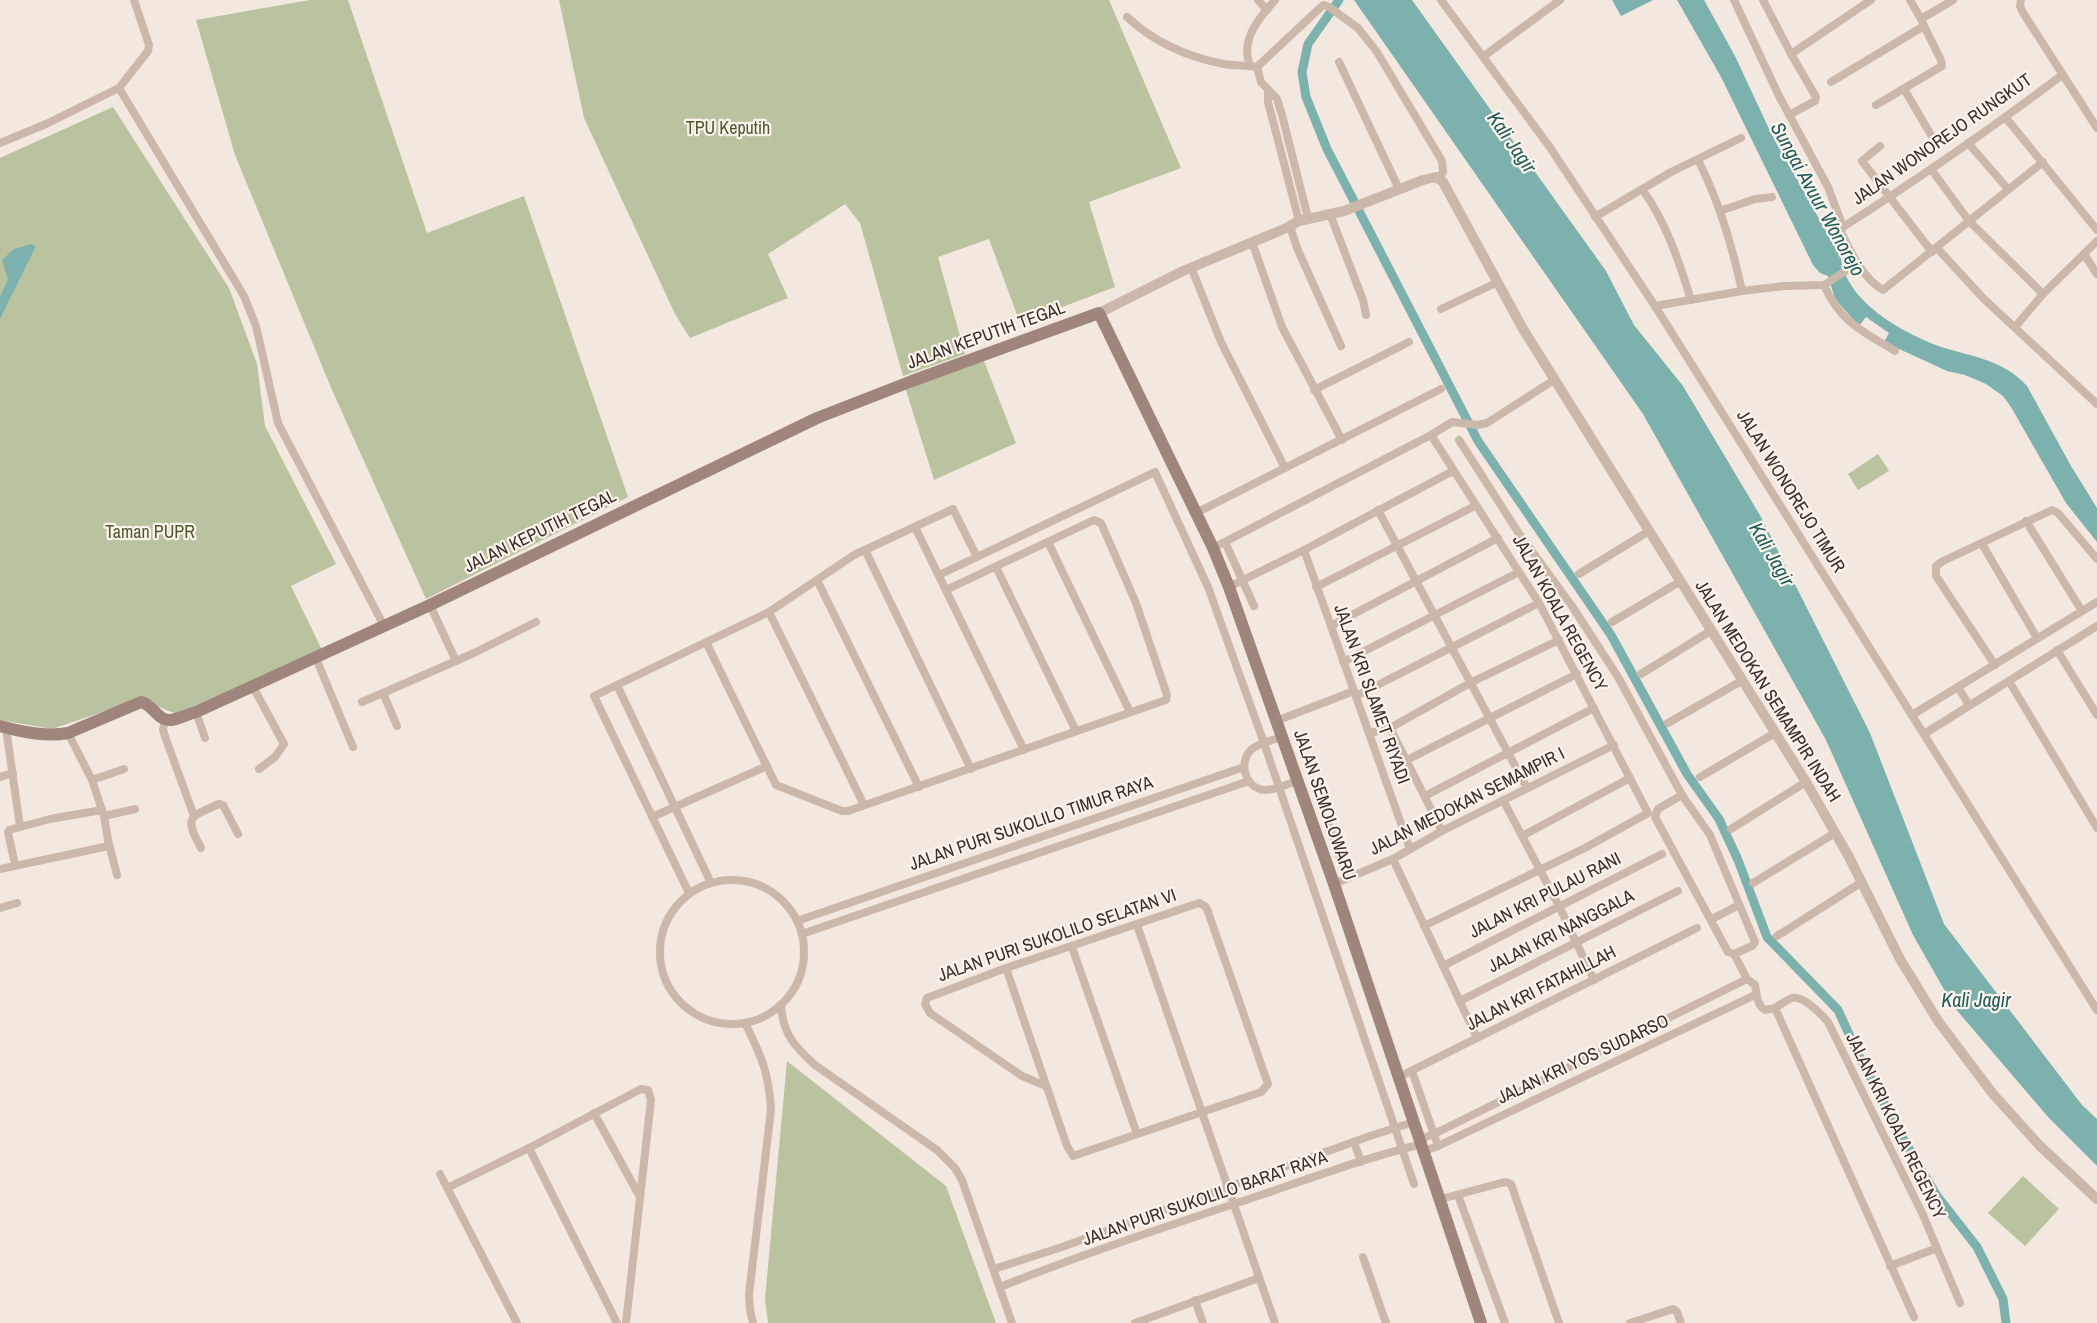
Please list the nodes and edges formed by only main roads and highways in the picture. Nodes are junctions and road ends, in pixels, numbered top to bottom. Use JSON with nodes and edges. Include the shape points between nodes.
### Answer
{"nodes":[{"id":1,"x":1099,"y":313,"type":"joint"},
{"id":2,"x":3,"y":727,"type":"edge"},
{"id":3,"x":1481,"y":1323,"type":"edge"}],
"edges":[{"from":1,"to":2,"type":"main road","name":"JALAN KEPUTIH TEGAL","via":[[817,418],[430,605],[196,712],[165,719],[141,702],[68,733],[38,734]]},
{"from":1,"to":3,"type":"main road","name":"JALAN SEMOLOWARU","via":[[1229,587],[1399,1077],[1415,1146],[1441,1199]]}]}
